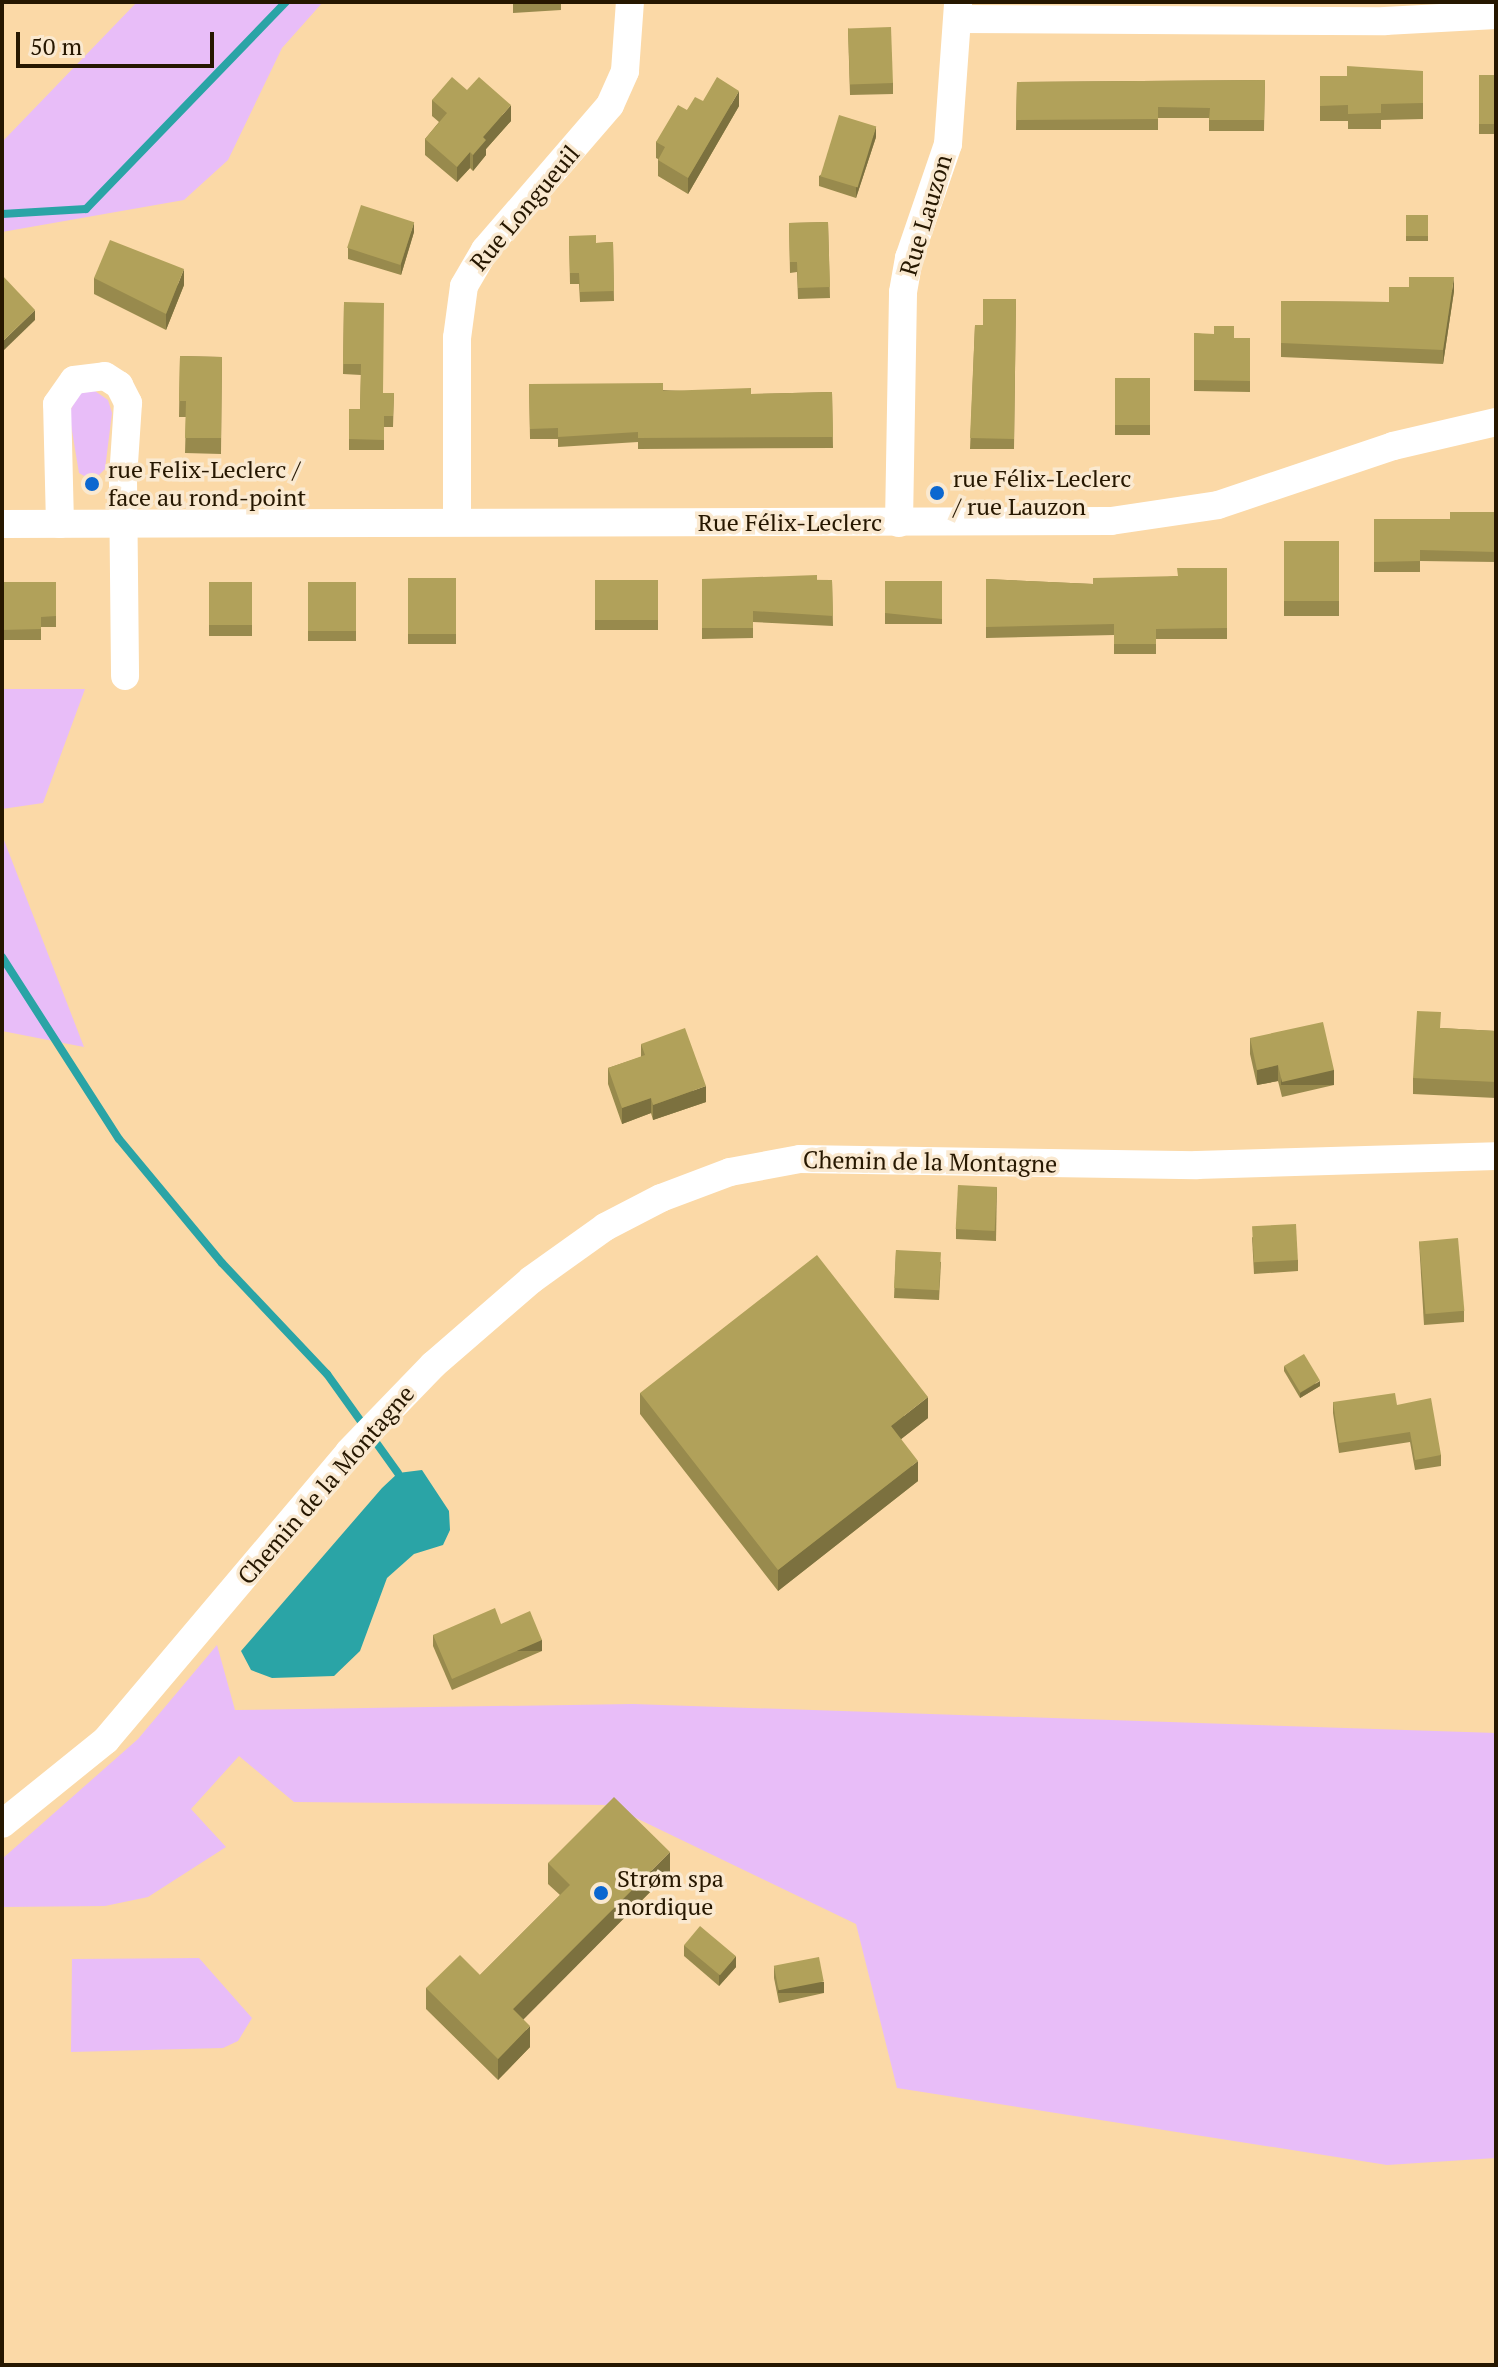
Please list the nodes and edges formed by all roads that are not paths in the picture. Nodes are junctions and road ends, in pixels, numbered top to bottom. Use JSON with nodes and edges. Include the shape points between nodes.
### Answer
{"nodes":[{"id":1,"x":630,"y":2,"type":"edge"},
{"id":2,"x":958,"y":10,"type":"edge"},
{"id":3,"x":1279,"y":11,"type":"edge"},
{"id":4,"x":1496,"y":15,"type":"edge"},
{"id":5,"x":1496,"y":422,"type":"edge"},
{"id":6,"x":1442,"y":434,"type":"junction"},
{"id":7,"x":1496,"y":435,"type":"edge"},
{"id":8,"x":457,"y":522,"type":"junction"},
{"id":9,"x":125,"y":523,"type":"junction"},
{"id":10,"x":899,"y":523,"type":"junction"},
{"id":11,"x":2,"y":524,"type":"edge"},
{"id":12,"x":60,"y":524,"type":"junction"},
{"id":13,"x":125,"y":676,"type":"dead end"},
{"id":14,"x":1496,"y":1156,"type":"edge"},
{"id":15,"x":2,"y":1824,"type":"edge"}],
"edges":[{"from":1,"to":8,"type":"street","name":"Rue Longueuil","via":[[625,71],[610,105],[485,250],[464,286],[457,338]]},
{"from":2,"to":3,"type":"street"},
{"from":2,"to":10,"type":"street","name":"Rue Lauzon","via":[[948,144],[909,258],[903,292]]},
{"from":3,"to":4,"type":"street"},
{"from":5,"to":6,"type":"street","name":"Rue Félix-Leclerc"},
{"from":6,"to":7,"type":"street","name":"Rue Félix-Leclerc"},
{"from":6,"to":10,"type":"street","name":"Rue Félix-Leclerc","via":[[1192,510],[1059,524]]},
{"from":8,"to":9,"type":"street","name":"Rue Félix-Leclerc"},
{"from":8,"to":10,"type":"street","name":"Rue Félix-Leclerc"},
{"from":9,"to":12,"type":"street","name":"Rue Félix-Leclerc"},
{"from":9,"to":12,"type":"street","via":[[128,403],[112,379],[86,375],[66,387],[55,414]]},
{"from":9,"to":13,"type":"street"},
{"from":11,"to":12,"type":"street","name":"Rue Félix-Leclerc"},
{"from":14,"to":15,"type":"street","name":"Chemin de la Montagne","via":[[1197,1165],[846,1157],[730,1172],[631,1212],[577,1246],[478,1324],[387,1412],[106,1740]]}]}
